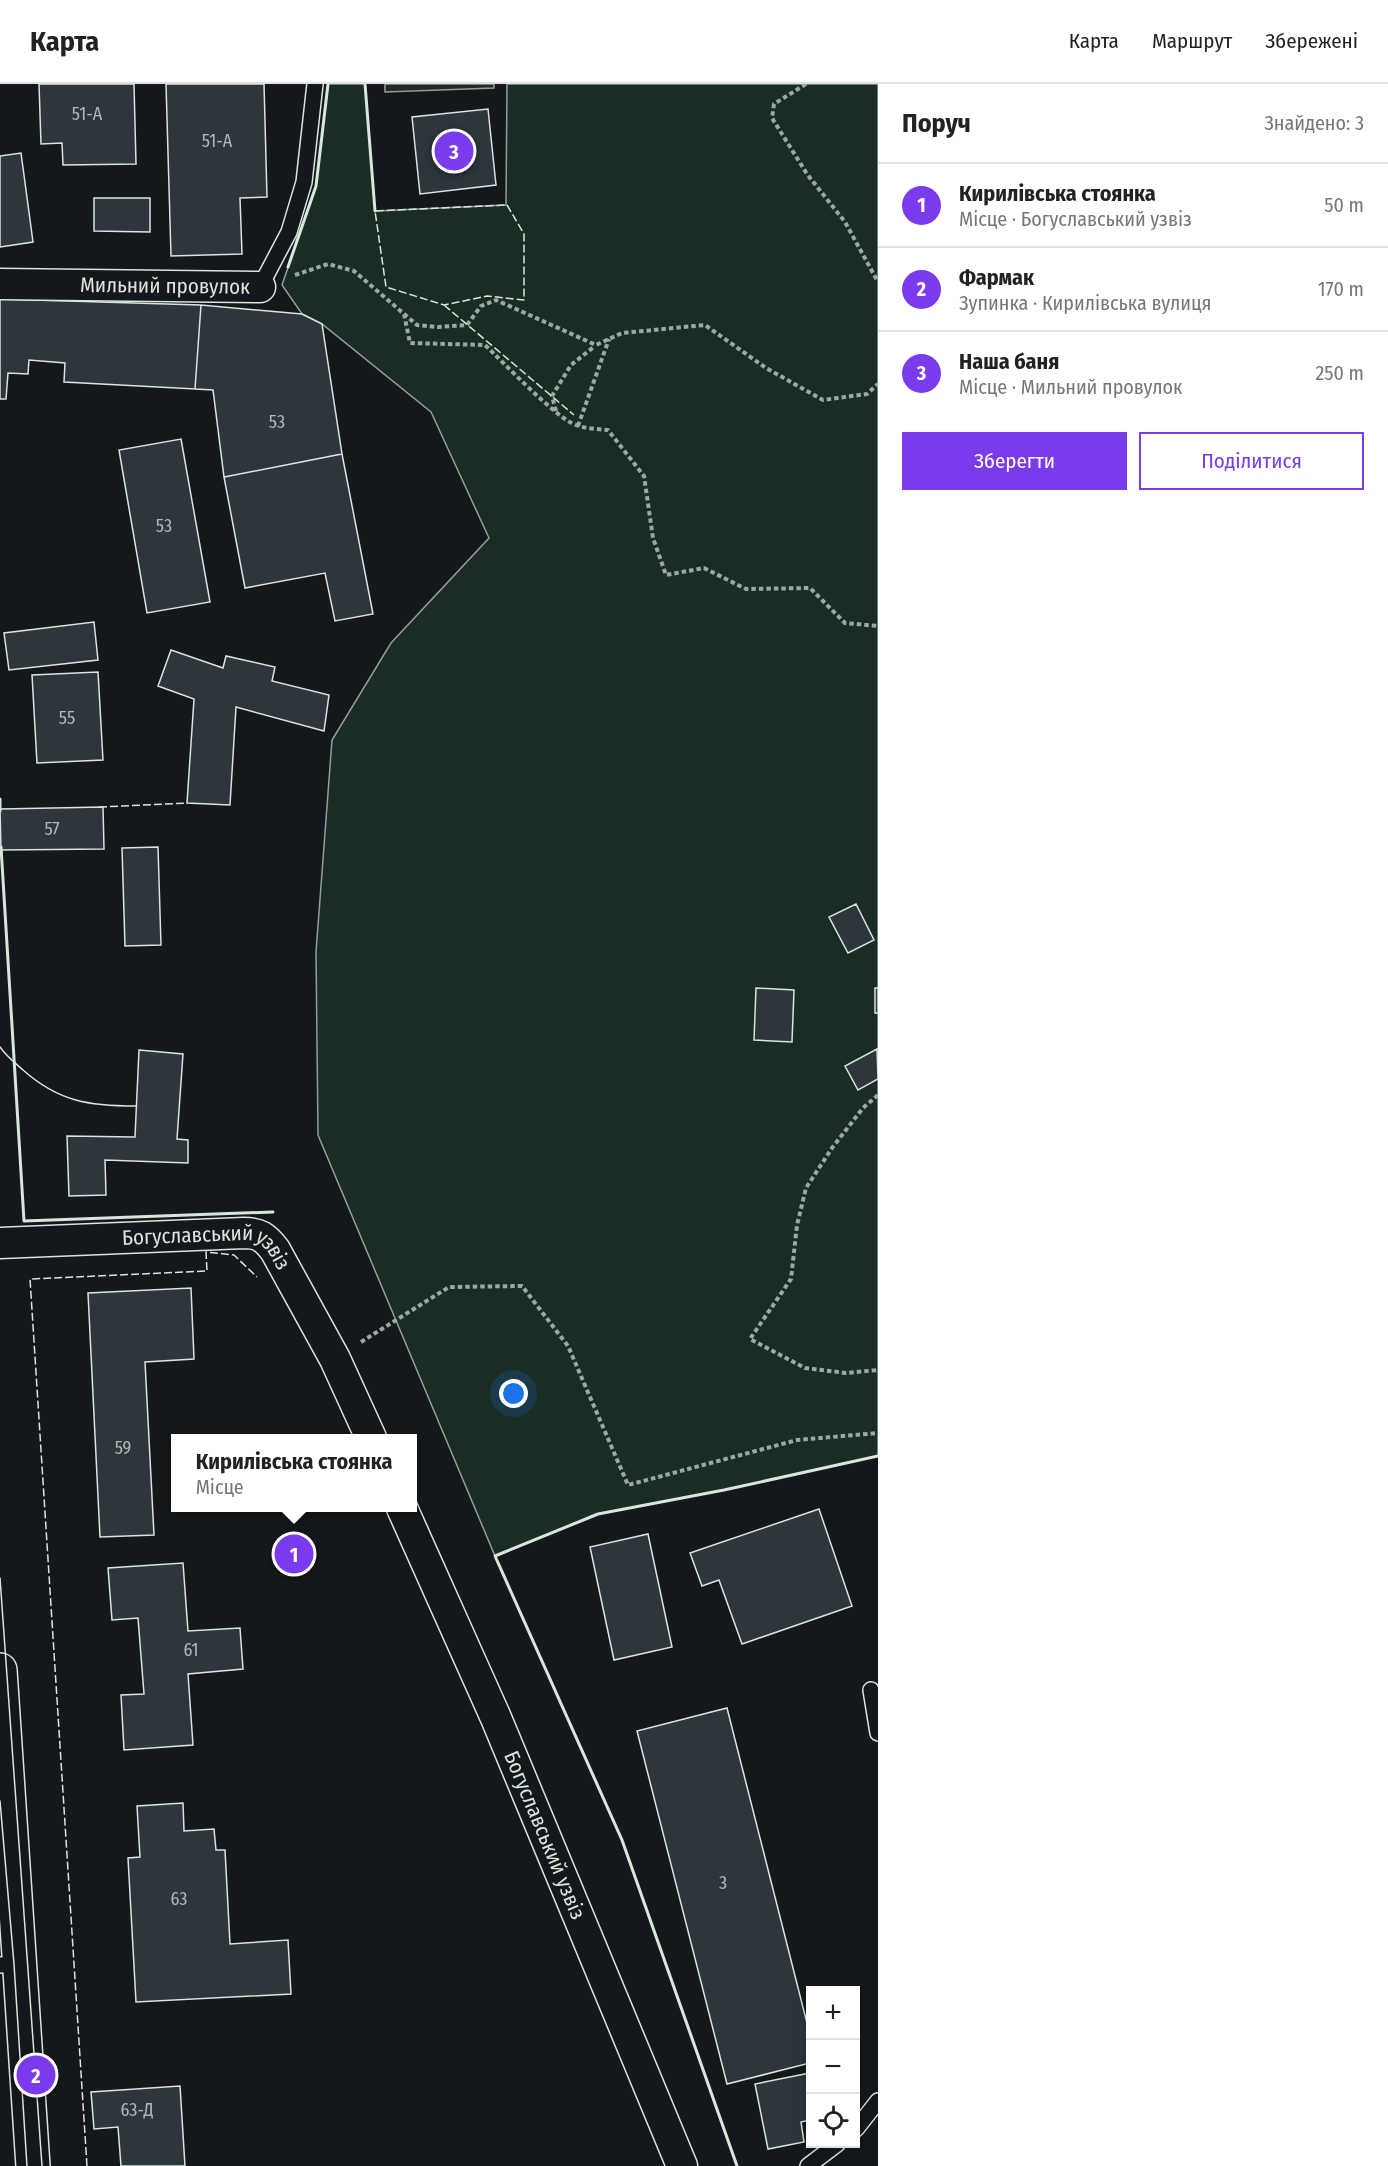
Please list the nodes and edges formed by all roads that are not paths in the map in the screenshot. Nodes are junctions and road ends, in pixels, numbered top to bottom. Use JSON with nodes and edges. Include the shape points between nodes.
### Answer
{"nodes":[{"id":1,"x":315,"y":84,"type":"edge"},
{"id":2,"x":0,"y":284,"type":"edge"},
{"id":3,"x":260,"y":287,"type":"joint"},
{"id":4,"x":0,"y":1243,"type":"edge"},
{"id":5,"x":369,"y":1434,"type":"edge"},
{"id":6,"x":404,"y":1512,"type":"edge"},
{"id":7,"x":0,"y":1670,"type":"edge"},
{"id":8,"x":871,"y":1690,"type":"dead end"},
{"id":9,"x":878,"y":1733,"type":"edge"},
{"id":10,"x":10,"y":1964,"type":"edge"},
{"id":11,"x":878,"y":2101,"type":"edge"},
{"id":12,"x":860,"y":2123,"type":"edge"},
{"id":13,"x":832,"y":2148,"type":"edge"},
{"id":14,"x":33,"y":2166,"type":"edge"},
{"id":15,"x":682,"y":2166,"type":"edge"},
{"id":16,"x":808,"y":2166,"type":"edge"}],
"edges":[{"from":1,"to":3,"type":"lane","name":"Мильний провулок","via":[[304,182],[290,232]]},
{"from":2,"to":3,"type":"street","name":"Мильний провулок"},
{"from":4,"to":5,"type":"street","name":"Богуславський узвіз","via":[[257,1233],[275,1250],[335,1359]]},
{"from":6,"to":15,"type":"street","name":"Богуславський узвіз","via":[[496,1718]]},
{"from":7,"to":10,"type":"main road"},
{"from":8,"to":9,"type":"lane"},
{"from":10,"to":14,"type":"main road"},
{"from":11,"to":12,"type":"lane"},
{"from":13,"to":16,"type":"lane"}]}
